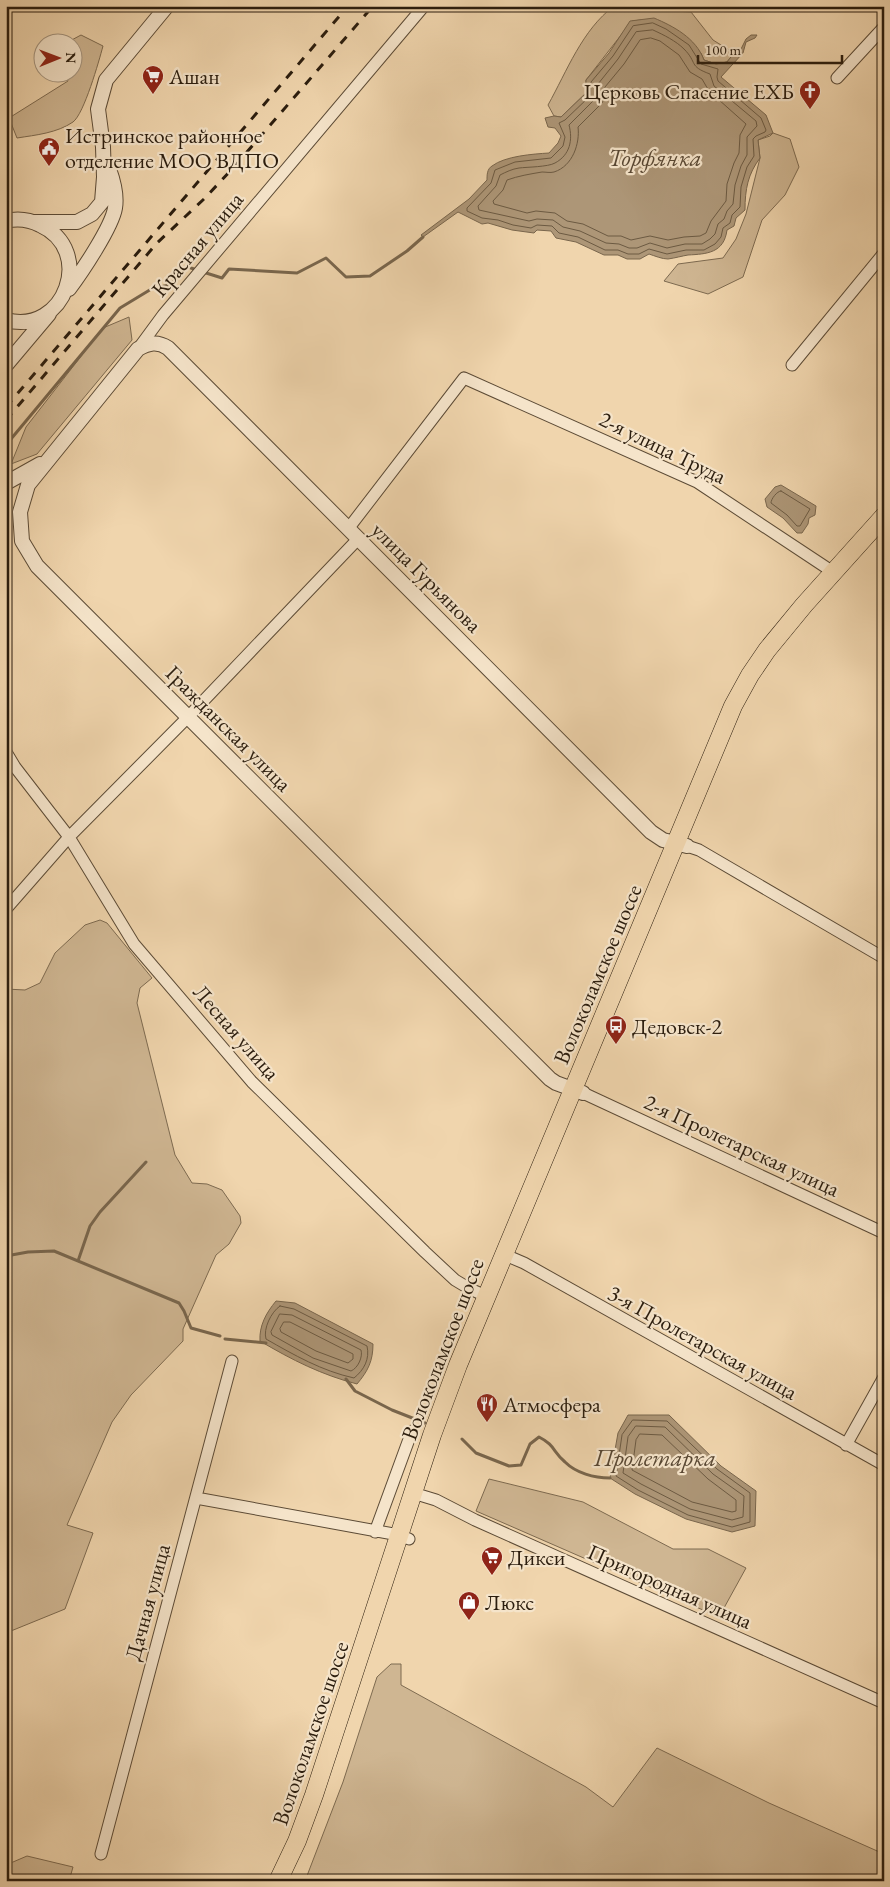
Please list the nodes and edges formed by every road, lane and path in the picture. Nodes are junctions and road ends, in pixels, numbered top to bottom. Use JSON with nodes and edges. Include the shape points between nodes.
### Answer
{"nodes":[{"id":1,"x":167,"y":6,"type":"edge"},
{"id":2,"x":424,"y":6,"type":"edge"},
{"id":3,"x":884,"y":27,"type":"edge"},
{"id":4,"x":837,"y":78,"type":"dead end"},
{"id":5,"x":103,"y":146,"type":"junction"},
{"id":6,"x":10,"y":219,"type":"edge"},
{"id":7,"x":33,"y":222,"type":"junction"},
{"id":8,"x":884,"y":253,"type":"edge"},
{"id":9,"x":63,"y":296,"type":"junction"},
{"id":10,"x":52,"y":310,"type":"junction"},
{"id":11,"x":6,"y":320,"type":"edge"},
{"id":12,"x":138,"y":349,"type":"junction"},
{"id":13,"x":6,"y":365,"type":"edge"},
{"id":14,"x":792,"y":365,"type":"dead end"},
{"id":15,"x":54,"y":452,"type":"junction"},
{"id":16,"x":6,"y":483,"type":"edge"},
{"id":17,"x":6,"y":509,"type":"edge"},
{"id":18,"x":884,"y":516,"type":"edge"},
{"id":19,"x":884,"y":531,"type":"edge"},
{"id":20,"x":353,"y":534,"type":"junction"},
{"id":21,"x":22,"y":537,"type":"junction"},
{"id":22,"x":833,"y":572,"type":"junction"},
{"id":23,"x":188,"y":718,"type":"junction"},
{"id":24,"x":6,"y":752,"type":"edge"},
{"id":25,"x":69,"y":837,"type":"junction"},
{"id":26,"x":682,"y":845,"type":"junction"},
{"id":27,"x":6,"y":909,"type":"edge"},
{"id":28,"x":884,"y":958,"type":"edge"},
{"id":29,"x":578,"y":1092,"type":"junction"},
{"id":30,"x":884,"y":1233,"type":"edge"},
{"id":31,"x":508,"y":1256,"type":"junction"},
{"id":32,"x":486,"y":1296,"type":"junction"},
{"id":33,"x":232,"y":1362,"type":"dead end"},
{"id":34,"x":884,"y":1377,"type":"edge"},
{"id":35,"x":412,"y":1431,"type":"dead end"},
{"id":36,"x":846,"y":1445,"type":"junction"},
{"id":37,"x":884,"y":1465,"type":"edge"},
{"id":38,"x":418,"y":1494,"type":"junction"},
{"id":39,"x":196,"y":1498,"type":"junction"},
{"id":40,"x":375,"y":1532,"type":"junction"},
{"id":41,"x":404,"y":1537,"type":"junction"},
{"id":42,"x":884,"y":1703,"type":"edge"},
{"id":43,"x":101,"y":1854,"type":"dead end"},
{"id":44,"x":278,"y":1881,"type":"edge"},
{"id":45,"x":289,"y":1881,"type":"edge"}],
"edges":[{"from":1,"to":5,"type":"street","via":[[106,80],[98,109]]},
{"from":2,"to":12,"type":"street","name":"Красная улица","via":[[162,315]]},
{"from":3,"to":4,"type":"street"},
{"from":5,"to":7,"type":"street","via":[[104,177],[102,202],[98,209],[77,222]]},
{"from":5,"to":9,"type":"street","via":[[112,178],[115,207],[90,258]]},
{"from":6,"to":7,"type":"street"},
{"from":7,"to":9,"type":"street","via":[[52,232],[67,253],[69,280]]},
{"from":8,"to":14,"type":"street"},
{"from":9,"to":10,"type":"street"},
{"from":10,"to":11,"type":"street","via":[[28,321]]},
{"from":10,"to":13,"type":"street"},
{"from":12,"to":15,"type":"street","name":"Гражданская улица"},
{"from":12,"to":20,"type":"street","name":"улица Гурьянова","via":[[156,343],[168,348]]},
{"from":15,"to":16,"type":"street","via":[[37,466]]},
{"from":15,"to":21,"type":"street","name":"Гражданская улица","via":[[28,485],[20,512]]},
{"from":17,"to":21,"type":"street","via":[[15,518]]},
{"from":18,"to":22,"type":"main road"},
{"from":19,"to":26,"type":"main road","via":[[811,611],[758,681]]},
{"from":20,"to":22,"type":"street","name":"2-я улица Труда","via":[[464,378],[697,482]]},
{"from":20,"to":23,"type":"street"},
{"from":20,"to":26,"type":"street","name":"улица Гурьянова","via":[[651,832],[663,840]]},
{"from":21,"to":23,"type":"street","name":"Гражданская улица","via":[[37,566]]},
{"from":22,"to":26,"type":"main road","via":[[785,627],[750,675],[717,742]]},
{"from":23,"to":25,"type":"street"},
{"from":23,"to":29,"type":"street","name":"Гражданская улица","via":[[550,1079]]},
{"from":24,"to":25,"type":"street","name":"Лесная улица"},
{"from":25,"to":27,"type":"street"},
{"from":25,"to":32,"type":"street","name":"Лесная улица","via":[[134,944],[252,1082],[455,1280]]},
{"from":26,"to":28,"type":"street","via":[[699,850]]},
{"from":26,"to":29,"type":"main road","name":"Волоколамское шоссе"},
{"from":29,"to":30,"type":"street","name":"2-я Пролетарская улица"},
{"from":29,"to":31,"type":"main road","name":"Волоколамское шоссе"},
{"from":31,"to":32,"type":"main road","name":"Волоколамское шоссе"},
{"from":31,"to":36,"type":"street","name":"3-я Пролетарская улица"},
{"from":31,"to":38,"type":"main road","name":"Волоколамское шоссе"},
{"from":32,"to":38,"type":"main road","name":"Волоколамское шоссе","via":[[448,1392]]},
{"from":33,"to":39,"type":"street","name":"Дачная улица"},
{"from":34,"to":36,"type":"street"},
{"from":35,"to":40,"type":"street"},
{"from":36,"to":37,"type":"street","name":"3-я Пролетарская улица"},
{"from":38,"to":41,"type":"main road","name":"Волоколамское шоссе"},
{"from":38,"to":42,"type":"street","name":"Пригородная улица"},
{"from":39,"to":40,"type":"street"},
{"from":39,"to":43,"type":"street","name":"Дачная улица"},
{"from":40,"to":41,"type":"street"},
{"from":41,"to":44,"type":"main road","name":"Волоколамское шоссе","via":[[314,1795]]},
{"from":41,"to":45,"type":"main road","name":"Волоколамское шоссе","via":[[325,1797]]}]}
